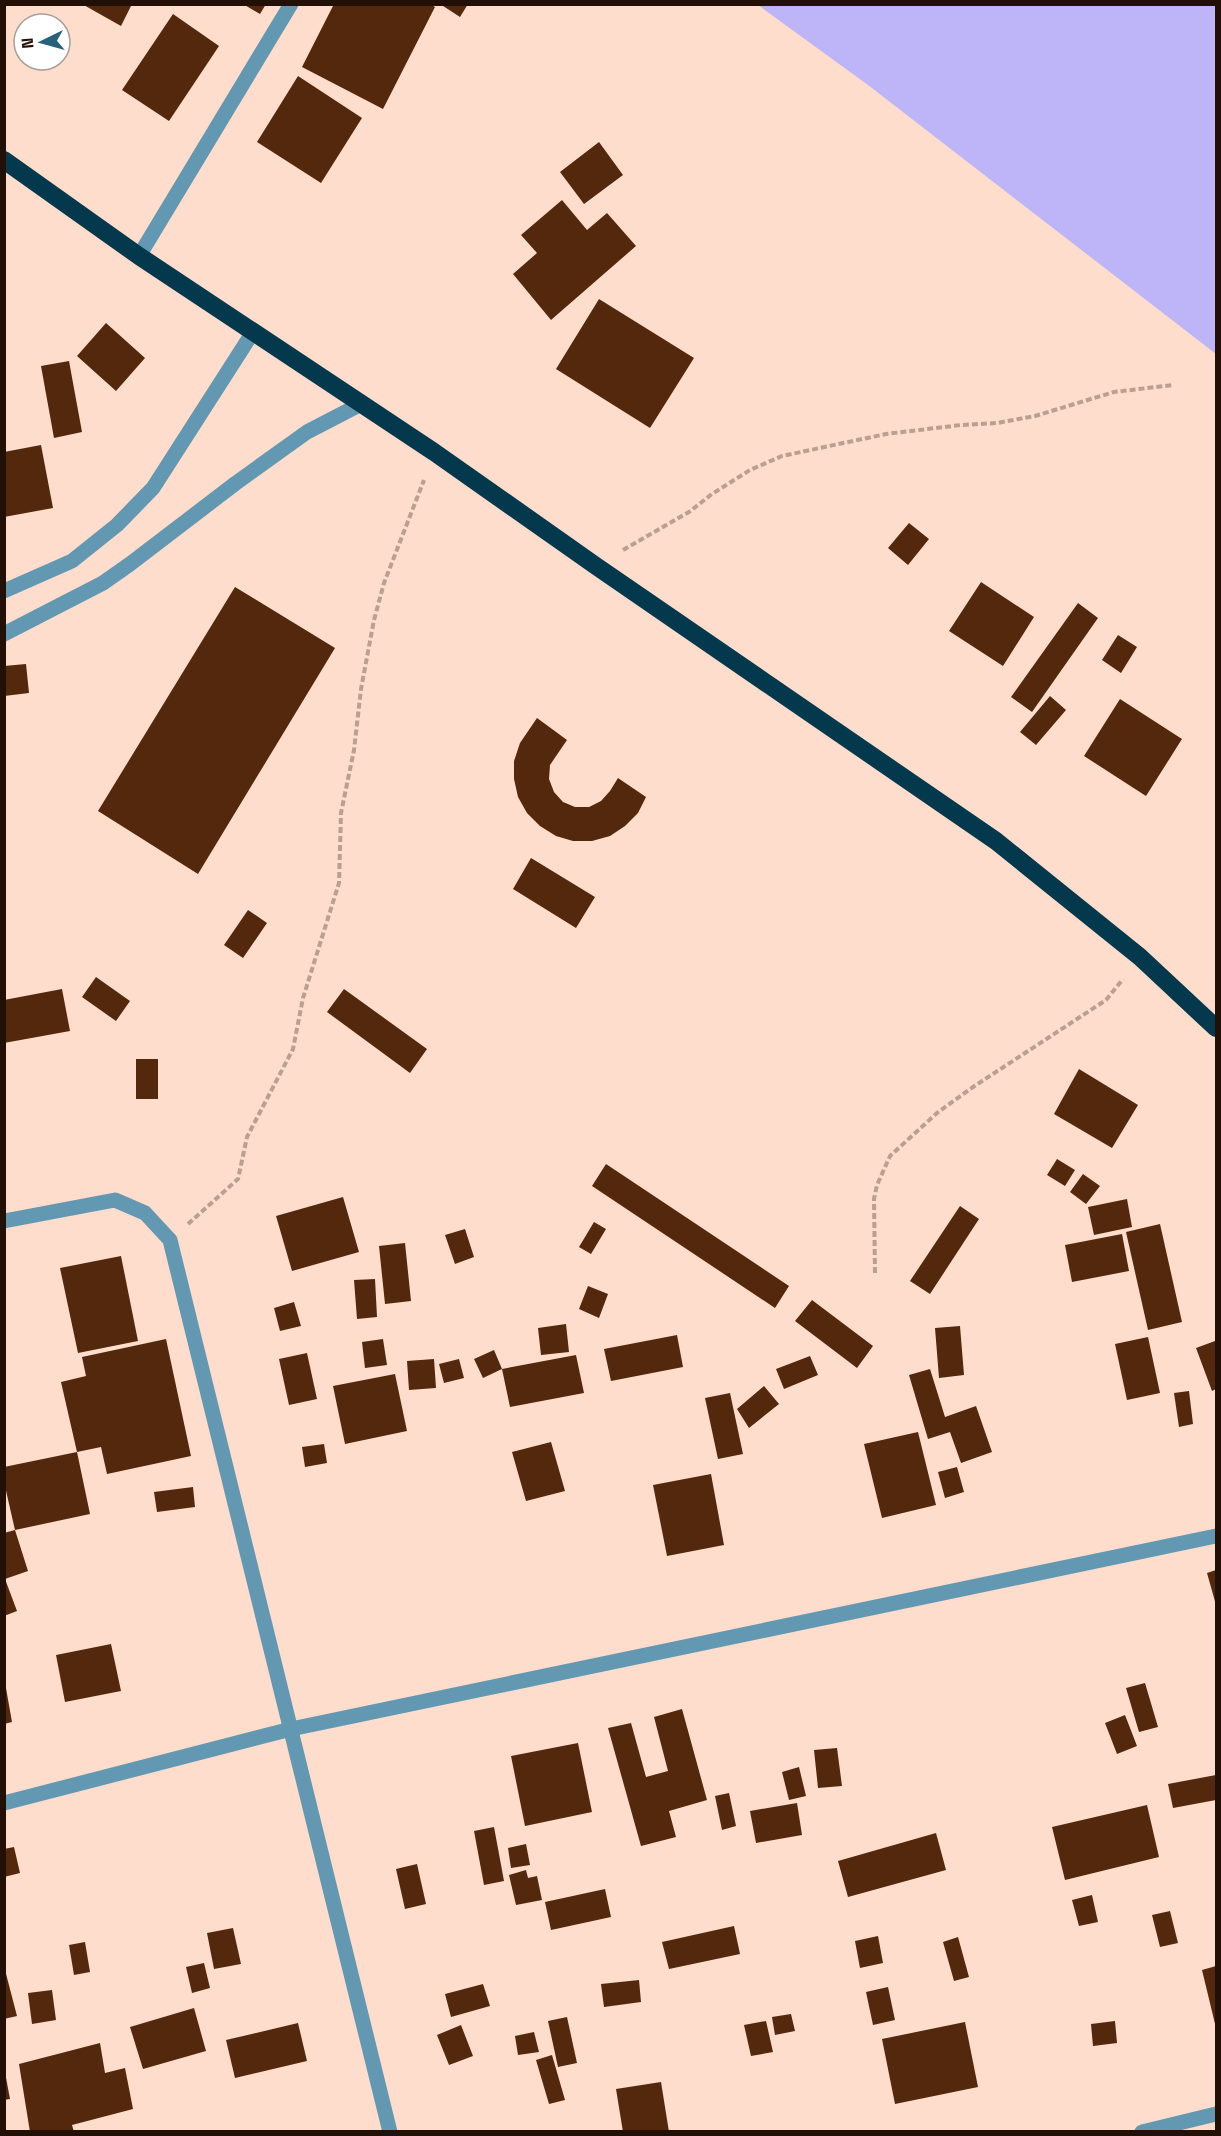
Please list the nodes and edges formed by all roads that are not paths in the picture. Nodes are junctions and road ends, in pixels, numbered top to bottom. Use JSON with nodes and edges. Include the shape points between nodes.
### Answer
{"nodes":[{"id":1,"x":291,"y":4,"type":"edge"},
{"id":2,"x":4,"y":160,"type":"edge"},
{"id":3,"x":139,"y":256,"type":"junction"},
{"id":4,"x":253,"y":332,"type":"junction"},
{"id":5,"x":361,"y":404,"type":"junction"},
{"id":6,"x":4,"y":591,"type":"edge"},
{"id":7,"x":4,"y":634,"type":"edge"},
{"id":8,"x":1216,"y":1028,"type":"edge"},
{"id":9,"x":4,"y":1221,"type":"edge"},
{"id":10,"x":1216,"y":1536,"type":"edge"},
{"id":11,"x":291,"y":1729,"type":"junction"},
{"id":12,"x":4,"y":1803,"type":"edge"},
{"id":13,"x":1216,"y":2114,"type":"edge"},
{"id":14,"x":390,"y":2132,"type":"edge"},
{"id":15,"x":1142,"y":2132,"type":"edge"}],
"edges":[{"from":1,"to":3,"type":"street"},
{"from":2,"to":3,"type":"highway"},
{"from":3,"to":4,"type":"highway"},
{"from":4,"to":5,"type":"highway"},
{"from":4,"to":6,"type":"street","via":[[153,488],[117,525],[72,561]]},
{"from":5,"to":7,"type":"street","via":[[307,432],[103,583]]},
{"from":5,"to":8,"type":"highway","via":[[996,841],[1140,957]]},
{"from":9,"to":11,"type":"street","via":[[115,1200],[145,1213],[170,1240]]},
{"from":10,"to":11,"type":"street"},
{"from":11,"to":12,"type":"street"},
{"from":11,"to":14,"type":"street"},
{"from":13,"to":15,"type":"street"}]}
